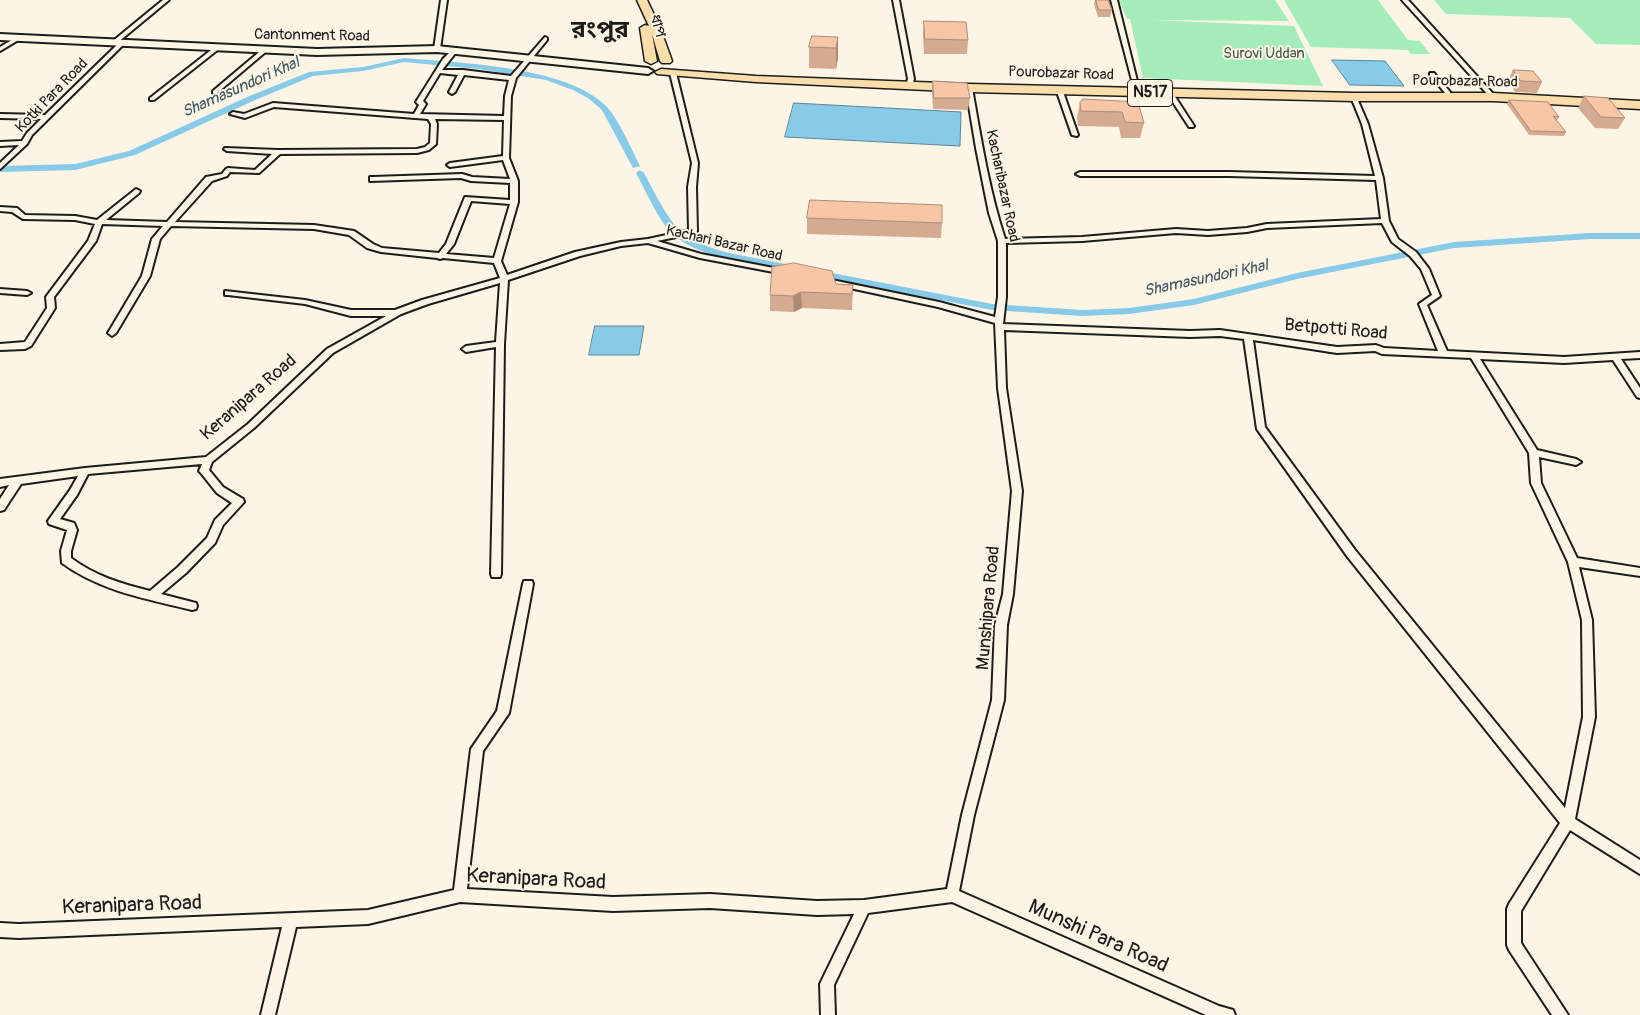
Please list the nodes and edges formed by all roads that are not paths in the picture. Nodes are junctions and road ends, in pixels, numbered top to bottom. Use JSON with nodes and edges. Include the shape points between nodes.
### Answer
{"nodes":[{"id":1,"x":166,"y":0,"type":"edge"},
{"id":2,"x":444,"y":0,"type":"edge"},
{"id":3,"x":632,"y":0,"type":"edge"},
{"id":4,"x":642,"y":0,"type":"edge"},
{"id":5,"x":896,"y":0,"type":"edge"},
{"id":6,"x":1114,"y":0,"type":"edge"},
{"id":7,"x":1405,"y":0,"type":"edge"},
{"id":8,"x":0,"y":37,"type":"edge"},
{"id":9,"x":17,"y":39,"type":"junction"},
{"id":10,"x":546,"y":39,"type":"dead end"},
{"id":11,"x":119,"y":42,"type":"junction"},
{"id":12,"x":217,"y":48,"type":"junction"},
{"id":13,"x":266,"y":49,"type":"junction"},
{"id":14,"x":437,"y":49,"type":"junction"},
{"id":15,"x":0,"y":50,"type":"edge"},
{"id":16,"x":454,"y":51,"type":"junction"},
{"id":17,"x":529,"y":58,"type":"junction"},
{"id":18,"x":648,"y":66,"type":"junction"},
{"id":19,"x":668,"y":68,"type":"junction"},
{"id":20,"x":438,"y":70,"type":"junction"},
{"id":21,"x":463,"y":72,"type":"junction"},
{"id":22,"x":1432,"y":74,"type":"dead end"},
{"id":23,"x":514,"y":78,"type":"junction"},
{"id":24,"x":910,"y":82,"type":"junction"},
{"id":25,"x":969,"y":88,"type":"junction"},
{"id":26,"x":1137,"y":88,"type":"junction"},
{"id":27,"x":1059,"y":89,"type":"junction"},
{"id":28,"x":215,"y":92,"type":"dead end"},
{"id":29,"x":452,"y":92,"type":"dead end"},
{"id":30,"x":1170,"y":93,"type":"junction"},
{"id":31,"x":1448,"y":93,"type":"junction"},
{"id":32,"x":1490,"y":95,"type":"junction"},
{"id":33,"x":1354,"y":97,"type":"junction"},
{"id":34,"x":152,"y":99,"type":"dead end"},
{"id":35,"x":1640,"y":100,"type":"edge"},
{"id":36,"x":1640,"y":105,"type":"edge"},
{"id":37,"x":234,"y":114,"type":"dead end"},
{"id":38,"x":0,"y":116,"type":"edge"},
{"id":39,"x":416,"y":116,"type":"junction"},
{"id":40,"x":48,"y":117,"type":"junction"},
{"id":41,"x":431,"y":117,"type":"junction"},
{"id":42,"x":507,"y":118,"type":"junction"},
{"id":43,"x":1191,"y":126,"type":"dead end"},
{"id":44,"x":1075,"y":135,"type":"dead end"},
{"id":45,"x":25,"y":143,"type":"junction"},
{"id":46,"x":0,"y":144,"type":"edge"},
{"id":47,"x":227,"y":149,"type":"dead end"},
{"id":48,"x":278,"y":152,"type":"junction"},
{"id":49,"x":506,"y":158,"type":"junction"},
{"id":50,"x":450,"y":165,"type":"dead end"},
{"id":51,"x":0,"y":167,"type":"edge"},
{"id":52,"x":1080,"y":174,"type":"dead end"},
{"id":53,"x":1379,"y":178,"type":"junction"},
{"id":54,"x":373,"y":179,"type":"dead end"},
{"id":55,"x":514,"y":181,"type":"junction"},
{"id":56,"x":136,"y":191,"type":"dead end"},
{"id":57,"x":514,"y":202,"type":"junction"},
{"id":58,"x":0,"y":209,"type":"edge"},
{"id":59,"x":1385,"y":221,"type":"junction"},
{"id":60,"x":99,"y":222,"type":"junction"},
{"id":61,"x":169,"y":224,"type":"junction"},
{"id":62,"x":648,"y":241,"type":"junction"},
{"id":63,"x":1002,"y":241,"type":"junction"},
{"id":64,"x":440,"y":257,"type":"junction"},
{"id":65,"x":498,"y":265,"type":"junction"},
{"id":66,"x":792,"y":274,"type":"edge"},
{"id":67,"x":810,"y":278,"type":"edge"},
{"id":68,"x":499,"y":281,"type":"junction"},
{"id":69,"x":0,"y":291,"type":"edge"},
{"id":70,"x":27,"y":293,"type":"dead end"},
{"id":71,"x":228,"y":293,"type":"dead end"},
{"id":72,"x":398,"y":312,"type":"junction"},
{"id":73,"x":999,"y":324,"type":"junction"},
{"id":74,"x":112,"y":333,"type":"dead end"},
{"id":75,"x":1248,"y":336,"type":"junction"},
{"id":76,"x":500,"y":344,"type":"junction"},
{"id":77,"x":0,"y":347,"type":"edge"},
{"id":78,"x":466,"y":350,"type":"dead end"},
{"id":79,"x":1444,"y":354,"type":"junction"},
{"id":80,"x":1640,"y":355,"type":"edge"},
{"id":81,"x":1473,"y":356,"type":"junction"},
{"id":82,"x":1616,"y":358,"type":"junction"},
{"id":83,"x":1640,"y":395,"type":"edge"},
{"id":84,"x":1534,"y":453,"type":"junction"},
{"id":85,"x":208,"y":460,"type":"junction"},
{"id":86,"x":1576,"y":462,"type":"dead end"},
{"id":87,"x":85,"y":471,"type":"junction"},
{"id":88,"x":18,"y":480,"type":"junction"},
{"id":89,"x":0,"y":483,"type":"edge"},
{"id":90,"x":0,"y":507,"type":"edge"},
{"id":91,"x":1573,"y":562,"type":"junction"},
{"id":92,"x":1640,"y":572,"type":"edge"},
{"id":93,"x":496,"y":574,"type":"dead end"},
{"id":94,"x":528,"y":584,"type":"dead end"},
{"id":95,"x":153,"y":596,"type":"junction"},
{"id":96,"x":192,"y":606,"type":"dead end"},
{"id":97,"x":1568,"y":822,"type":"junction"},
{"id":98,"x":1640,"y":868,"type":"edge"},
{"id":99,"x":460,"y":895,"type":"junction"},
{"id":100,"x":952,"y":895,"type":"junction"},
{"id":101,"x":864,"y":907,"type":"junction"},
{"id":102,"x":291,"y":920,"type":"junction"},
{"id":103,"x":0,"y":930,"type":"edge"},
{"id":104,"x":268,"y":1015,"type":"edge"},
{"id":105,"x":828,"y":1015,"type":"edge"},
{"id":106,"x":1228,"y":1015,"type":"edge"},
{"id":107,"x":1561,"y":1015,"type":"edge"}],
"edges":[{"from":1,"to":11,"type":"street","name":"Kotki Para Road"},
{"from":2,"to":14,"type":"street"},
{"from":3,"to":18,"type":"highway","name":"ধাপ","via":[[644,26]]},
{"from":4,"to":19,"type":"highway","name":"ধাপ"},
{"from":5,"to":24,"type":"street"},
{"from":6,"to":26,"type":"street"},
{"from":7,"to":32,"type":"street"},
{"from":8,"to":9,"type":"main road","name":"Cantonment Road"},
{"from":9,"to":11,"type":"main road","name":"Cantonment Road"},
{"from":9,"to":15,"type":"street"},
{"from":10,"to":17,"type":"street"},
{"from":11,"to":12,"type":"main road","name":"Cantonment Road"},
{"from":11,"to":40,"type":"street","name":"Kotki Para Road"},
{"from":12,"to":13,"type":"main road","name":"Cantonment Road"},
{"from":12,"to":34,"type":"street"},
{"from":13,"to":14,"type":"main road","name":"Cantonment Road","via":[[317,52]]},
{"from":13,"to":28,"type":"street"},
{"from":14,"to":16,"type":"main road","name":"Cantonment Road"},
{"from":16,"to":17,"type":"main road","name":"Cantonment Road"},
{"from":16,"to":20,"type":"street"},
{"from":17,"to":18,"type":"main road","name":"Cantonment Road","via":[[624,69]]},
{"from":17,"to":23,"type":"street"},
{"from":18,"to":19,"type":"highway","number":"N517"},
{"from":19,"to":24,"type":"highway","name":"Pourobazar Road","number":"N517","via":[[756,79]]},
{"from":19,"to":62,"type":"street","via":[[695,163],[693,230]]},
{"from":20,"to":21,"type":"street"},
{"from":20,"to":39,"type":"street","via":[[419,102],[423,104]]},
{"from":21,"to":23,"type":"street"},
{"from":21,"to":29,"type":"street"},
{"from":22,"to":31,"type":"street"},
{"from":23,"to":42,"type":"street","via":[[508,96]]},
{"from":24,"to":25,"type":"highway","name":"Pourobazar Road","number":"N517"},
{"from":24,"to":26,"type":"highway","name":"Pourobazar Road","number":"N517"},
{"from":25,"to":27,"type":"highway","name":"Pourobazar Road","number":"N517"},
{"from":25,"to":63,"type":"street","name":"Kacharibazar Road","via":[[993,213]]},
{"from":26,"to":31,"type":"highway","name":"Pourobazar Road","number":"N517"},
{"from":27,"to":30,"type":"highway","name":"Pourobazar Road","number":"N517"},
{"from":27,"to":44,"type":"street"},
{"from":30,"to":33,"type":"highway","name":"Pourobazar Road","number":"N517"},
{"from":30,"to":43,"type":"street"},
{"from":31,"to":32,"type":"highway","name":"Pourobazar Road","number":"N517"},
{"from":32,"to":33,"type":"highway","name":"Pourobazar Road","number":"N517"},
{"from":32,"to":35,"type":"highway","name":"Pourobazar Road","number":"N517"},
{"from":32,"to":36,"type":"highway","name":"Pourobazar Road","number":"N517"},
{"from":33,"to":53,"type":"street","via":[[1365,124]]},
{"from":37,"to":39,"type":"street","via":[[245,116],[272,104]]},
{"from":38,"to":40,"type":"street"},
{"from":39,"to":41,"type":"street"},
{"from":40,"to":45,"type":"street","name":"Kotki Para Road","via":[[29,134]]},
{"from":41,"to":42,"type":"street"},
{"from":41,"to":48,"type":"street","via":[[433,144],[426,149]]},
{"from":42,"to":49,"type":"street"},
{"from":45,"to":46,"type":"street"},
{"from":45,"to":51,"type":"street","name":"Kotki Para Road"},
{"from":47,"to":48,"type":"street"},
{"from":48,"to":61,"type":"street","via":[[256,172],[228,170],[225,175],[209,180]]},
{"from":49,"to":50,"type":"street"},
{"from":49,"to":55,"type":"street"},
{"from":52,"to":53,"type":"street"},
{"from":53,"to":59,"type":"street"},
{"from":54,"to":55,"type":"street","via":[[462,176]]},
{"from":55,"to":57,"type":"street"},
{"from":56,"to":60,"type":"street"},
{"from":57,"to":64,"type":"street","via":[[468,199],[450,244]]},
{"from":57,"to":65,"type":"street"},
{"from":58,"to":60,"type":"street","via":[[14,210],[23,217]]},
{"from":59,"to":63,"type":"street"},
{"from":59,"to":79,"type":"street","via":[[1395,240],[1425,269],[1436,296],[1423,304]]},
{"from":60,"to":61,"type":"street"},
{"from":60,"to":77,"type":"street","via":[[92,241],[50,298],[51,308],[28,344]]},
{"from":61,"to":64,"type":"street","via":[[314,227],[351,233],[381,250]]},
{"from":61,"to":74,"type":"street","via":[[156,239],[146,276]]},
{"from":62,"to":66,"type":"street","name":"Kachari Bazar Road","via":[[700,256],[776,267]]},
{"from":62,"to":68,"type":"street","name":"Kachari Bazar Road","via":[[578,254]]},
{"from":63,"to":73,"type":"street","name":"Kacharibazar Road"},
{"from":64,"to":65,"type":"street"},
{"from":65,"to":68,"type":"street"},
{"from":67,"to":73,"type":"street","via":[[941,301]]},
{"from":68,"to":72,"type":"street","name":"Keranipara Road"},
{"from":68,"to":76,"type":"street"},
{"from":69,"to":70,"type":"street"},
{"from":71,"to":72,"type":"street","via":[[305,302],[351,313]]},
{"from":72,"to":85,"type":"street","name":"Keranipara Road","via":[[330,351],[251,426]]},
{"from":73,"to":75,"type":"street","name":"Betpotti Road"},
{"from":73,"to":100,"type":"street","name":"Munshipara Road","via":[[1002,388],[1017,490],[1008,594],[1001,625],[998,700],[968,815]]},
{"from":75,"to":79,"type":"street","name":"Betpotti Road","via":[[1337,350],[1376,348]]},
{"from":75,"to":97,"type":"street","via":[[1260,427],[1351,553]]},
{"from":76,"to":78,"type":"street"},
{"from":76,"to":93,"type":"street"},
{"from":79,"to":81,"type":"street","name":"Betpotti Road"},
{"from":80,"to":82,"type":"street","name":"Betpotti Road"},
{"from":81,"to":82,"type":"street","name":"Betpotti Road","via":[[1564,360]]},
{"from":81,"to":84,"type":"street"},
{"from":82,"to":83,"type":"street"},
{"from":84,"to":86,"type":"street"},
{"from":84,"to":91,"type":"street","via":[[1536,483]]},
{"from":85,"to":87,"type":"street","name":"Keranipara Road"},
{"from":85,"to":95,"type":"street","via":[[204,471],[220,490],[239,502],[219,523],[211,540]]},
{"from":87,"to":88,"type":"street","name":"Keranipara Road"},
{"from":87,"to":95,"type":"street","via":[[53,521],[70,526],[72,530],[66,560],[75,568],[118,586]]},
{"from":88,"to":89,"type":"street","name":"Keranipara Road"},
{"from":88,"to":90,"type":"street"},
{"from":91,"to":92,"type":"street"},
{"from":91,"to":97,"type":"street","via":[[1587,620],[1589,717]]},
{"from":94,"to":99,"type":"street","via":[[504,713],[477,749]]},
{"from":95,"to":96,"type":"street"},
{"from":97,"to":98,"type":"street"},
{"from":97,"to":107,"type":"street","via":[[1514,909],[1514,945]]},
{"from":99,"to":101,"type":"street","name":"Keranipara Road","via":[[613,904],[710,901],[818,908]]},
{"from":99,"to":102,"type":"street","name":"Keranipara Road","via":[[368,917]]},
{"from":100,"to":101,"type":"street","name":"Keranipara Road"},
{"from":100,"to":106,"type":"street","name":"Munshi Para Road"},
{"from":101,"to":105,"type":"street","via":[[827,984]]},
{"from":102,"to":103,"type":"street","name":"Keranipara Road"},
{"from":102,"to":104,"type":"street"}]}
